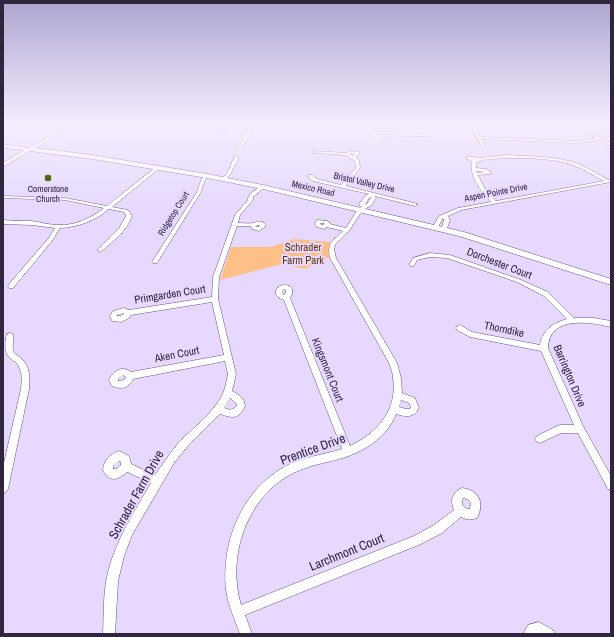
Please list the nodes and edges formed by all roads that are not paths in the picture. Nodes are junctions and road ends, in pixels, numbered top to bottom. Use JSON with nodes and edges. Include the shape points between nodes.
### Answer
{"nodes":[{"id":1,"x":21,"y":154,"type":"edge"},
{"id":2,"x":61,"y":154,"type":"edge"},
{"id":3,"x":342,"y":154,"type":"edge"},
{"id":4,"x":237,"y":156,"type":"dead end"},
{"id":5,"x":479,"y":158,"type":"junction"},
{"id":6,"x":475,"y":162,"type":"junction"},
{"id":7,"x":3,"y":165,"type":"edge"},
{"id":8,"x":158,"y":168,"type":"junction"},
{"id":9,"x":207,"y":176,"type":"junction"},
{"id":10,"x":310,"y":176,"type":"dead end"},
{"id":11,"x":224,"y":179,"type":"junction"},
{"id":12,"x":609,"y":181,"type":"edge"},
{"id":13,"x":344,"y":186,"type":"junction"},
{"id":14,"x":261,"y":189,"type":"junction"},
{"id":15,"x":372,"y":195,"type":"junction"},
{"id":16,"x":3,"y":197,"type":"edge"},
{"id":17,"x":494,"y":202,"type":"junction"},
{"id":18,"x":415,"y":204,"type":"dead end"},
{"id":19,"x":108,"y":207,"type":"junction"},
{"id":20,"x":362,"y":209,"type":"junction"},
{"id":21,"x":445,"y":216,"type":"junction"},
{"id":22,"x":3,"y":222,"type":"edge"},
{"id":23,"x":235,"y":224,"type":"junction"},
{"id":24,"x":253,"y":225,"type":"dead end"},
{"id":25,"x":327,"y":225,"type":"dead end"},
{"id":26,"x":58,"y":227,"type":"junction"},
{"id":27,"x":439,"y":229,"type":"junction"},
{"id":28,"x":346,"y":230,"type":"junction"},
{"id":29,"x":100,"y":250,"type":"dead end"},
{"id":30,"x":155,"y":262,"type":"dead end"},
{"id":31,"x":412,"y":265,"type":"dead end"},
{"id":32,"x":611,"y":282,"type":"edge"},
{"id":33,"x":11,"y":286,"type":"dead end"},
{"id":34,"x":286,"y":296,"type":"dead end"},
{"id":35,"x":215,"y":299,"type":"junction"},
{"id":36,"x":128,"y":313,"type":"dead end"},
{"id":37,"x":572,"y":320,"type":"junction"},
{"id":38,"x":611,"y":324,"type":"edge"},
{"id":39,"x":460,"y":328,"type":"dead end"},
{"id":40,"x":10,"y":336,"type":"dead end"},
{"id":41,"x":544,"y":349,"type":"junction"},
{"id":42,"x":228,"y":357,"type":"junction"},
{"id":43,"x":130,"y":376,"type":"dead end"},
{"id":44,"x":228,"y":393,"type":"junction"},
{"id":45,"x":398,"y":396,"type":"junction"},
{"id":46,"x":219,"y":410,"type":"junction"},
{"id":47,"x":395,"y":410,"type":"junction"},
{"id":48,"x":580,"y":429,"type":"junction"},
{"id":49,"x":540,"y":439,"type":"dead end"},
{"id":50,"x":348,"y":452,"type":"junction"},
{"id":51,"x":126,"y":467,"type":"dead end"},
{"id":52,"x":157,"y":481,"type":"junction"},
{"id":53,"x":611,"y":486,"type":"edge"},
{"id":54,"x":3,"y":489,"type":"edge"},
{"id":55,"x":461,"y":511,"type":"dead end"},
{"id":56,"x":238,"y":612,"type":"junction"},
{"id":57,"x":109,"y":634,"type":"edge"},
{"id":58,"x":246,"y":634,"type":"edge"},
{"id":59,"x":529,"y":634,"type":"edge"},
{"id":60,"x":549,"y":634,"type":"edge"}],
"edges":[{"from":1,"to":7,"type":"main road"},
{"from":2,"to":8,"type":"main road","name":"Mexico Road"},
{"from":3,"to":13,"type":"street","via":[[358,162],[358,168]]},
{"from":4,"to":11,"type":"street"},
{"from":5,"to":6,"type":"street"},
{"from":5,"to":6,"type":"street","via":[[468,157]]},
{"from":5,"to":12,"type":"street","via":[[542,158],[568,162]]},
{"from":6,"to":17,"type":"street","via":[[472,165],[483,191]]},
{"from":8,"to":9,"type":"main road","name":"Mexico Road"},
{"from":8,"to":19,"type":"street"},
{"from":9,"to":11,"type":"main road","name":"Mexico Road"},
{"from":9,"to":30,"type":"street","name":"Ridgetop Court"},
{"from":10,"to":13,"type":"street","name":"Bristol Valley Drive","via":[[315,180]]},
{"from":11,"to":14,"type":"main road","name":"Mexico Road"},
{"from":12,"to":17,"type":"street","name":"Aspen Pointe Drive"},
{"from":13,"to":15,"type":"street","name":"Bristol Valley Drive"},
{"from":14,"to":20,"type":"main road","name":"Mexico Road"},
{"from":14,"to":23,"type":"street","name":"Schrader Farm Drive","via":[[250,198]]},
{"from":15,"to":18,"type":"street","name":"Bristol Valley Drive"},
{"from":15,"to":20,"type":"street","name":"Prentice Drive","via":[[374,198],[369,205]]},
{"from":16,"to":19,"type":"street","via":[[65,199]]},
{"from":17,"to":21,"type":"street","name":"Aspen Pointe Drive","via":[[460,209]]},
{"from":19,"to":26,"type":"street","via":[[94,219],[73,226]]},
{"from":19,"to":29,"type":"street","via":[[126,211],[129,216]]},
{"from":20,"to":27,"type":"main road","name":"Mexico Road"},
{"from":20,"to":28,"type":"street","name":"Prentice Drive"},
{"from":21,"to":27,"type":"street","name":"Aspen Pointe Drive","via":[[441,217]]},
{"from":21,"to":27,"type":"street","via":[[447,220]]},
{"from":22,"to":26,"type":"street"},
{"from":23,"to":24,"type":"street"},
{"from":23,"to":35,"type":"street","name":"Schrader Farm Drive","via":[[216,277]]},
{"from":25,"to":28,"type":"street"},
{"from":26,"to":33,"type":"street"},
{"from":27,"to":32,"type":"main road","name":"Mexico Road"},
{"from":28,"to":45,"type":"street","name":"Prentice Drive","via":[[332,245],[333,258],[393,364],[397,375]]},
{"from":31,"to":37,"type":"street","name":"Dorchester Court","via":[[416,259],[430,255],[448,256],[470,263],[546,294]]},
{"from":34,"to":50,"type":"street","name":"Kingsmont Court"},
{"from":35,"to":36,"type":"street","name":"Primgarden Court"},
{"from":35,"to":42,"type":"street","name":"Schrader Farm Drive"},
{"from":37,"to":38,"type":"street","name":"Barrington Drive"},
{"from":37,"to":41,"type":"street","name":"Barrington Drive","via":[[551,331],[546,337]]},
{"from":39,"to":41,"type":"street","name":"Thorndike","via":[[470,334]]},
{"from":40,"to":54,"type":"street","via":[[9,349],[20,362],[26,377]]},
{"from":41,"to":48,"type":"street","name":"Barrington Drive"},
{"from":42,"to":43,"type":"street","name":"Aken Court"},
{"from":42,"to":44,"type":"street","name":"Schrader Farm Drive","via":[[232,374]]},
{"from":44,"to":46,"type":"street","name":"Schrader Farm Drive"},
{"from":44,"to":46,"type":"street","via":[[240,401],[240,409],[232,414]]},
{"from":45,"to":47,"type":"street","name":"Prentice Drive"},
{"from":45,"to":47,"type":"street","via":[[411,399],[415,408],[412,412],[406,413]]},
{"from":46,"to":52,"type":"street","name":"Schrader Farm Drive","via":[[174,454]]},
{"from":47,"to":50,"type":"street","name":"Prentice Drive","via":[[391,419],[380,430]]},
{"from":48,"to":49,"type":"street","via":[[560,429]]},
{"from":48,"to":53,"type":"street","name":"Barrington Drive"},
{"from":50,"to":56,"type":"street","name":"Prentice Drive","via":[[288,470],[272,481],[251,504],[236,535],[231,566],[232,591]]},
{"from":51,"to":52,"type":"street"},
{"from":52,"to":57,"type":"street","name":"Schrader Farm Drive","via":[[126,536],[116,565],[111,594]]},
{"from":55,"to":56,"type":"street","name":"Larchmont Court","via":[[438,529],[417,540]]},
{"from":56,"to":58,"type":"street","name":"Prentice Drive"},
{"from":59,"to":60,"type":"street","via":[[539,628]]}]}
